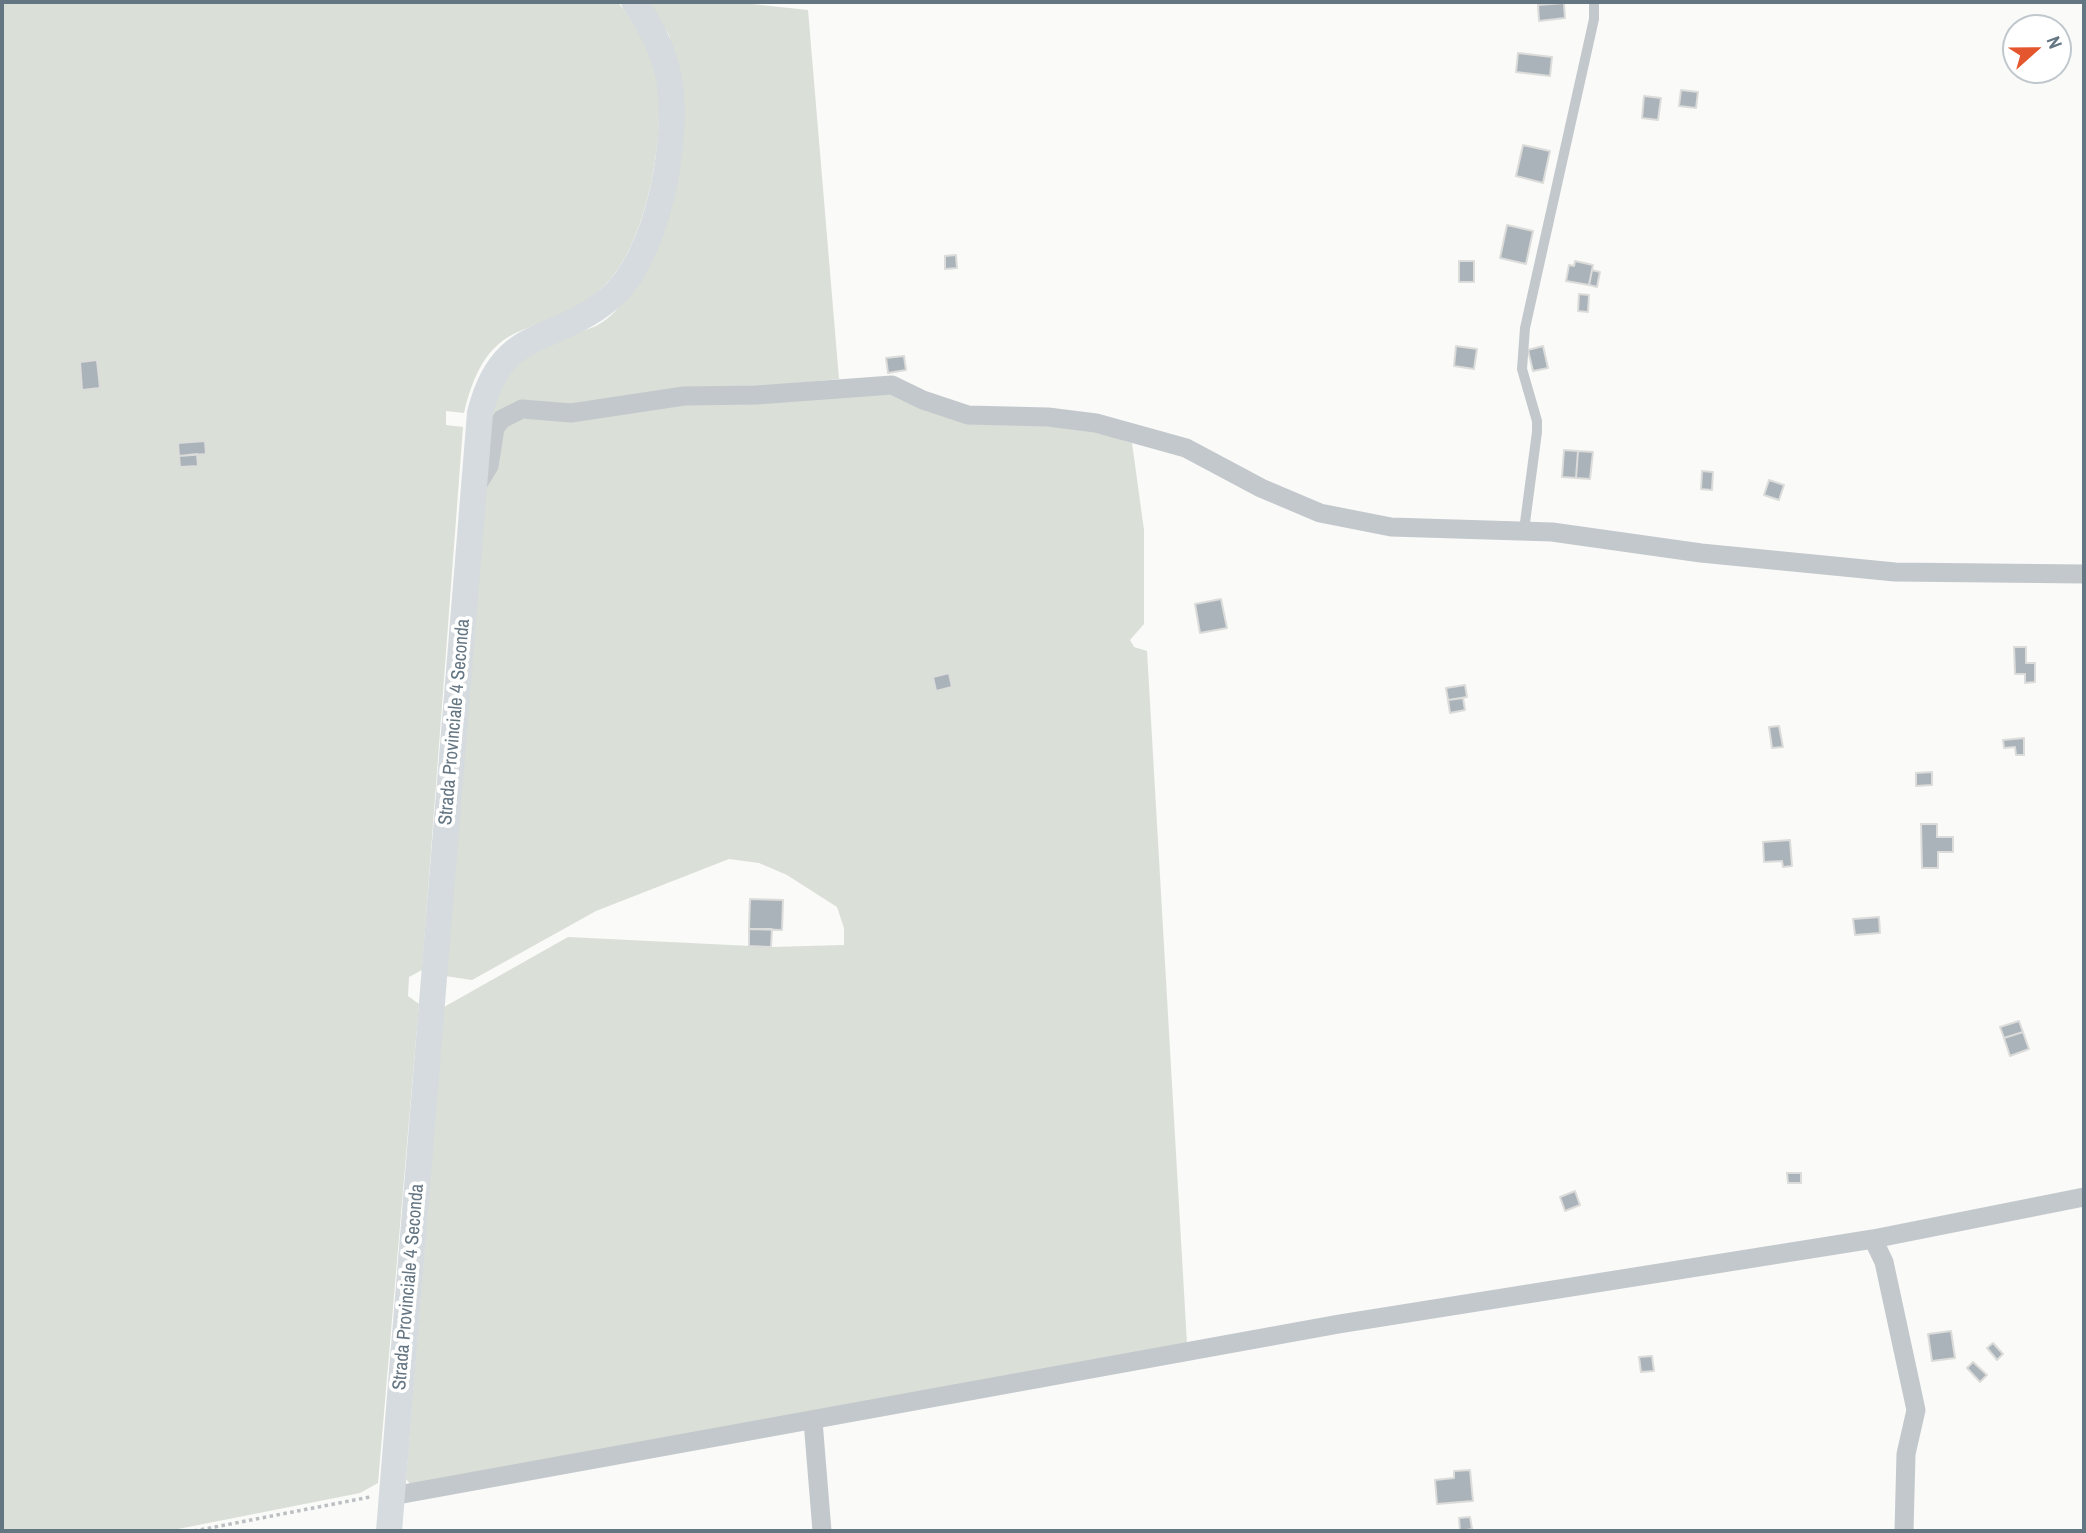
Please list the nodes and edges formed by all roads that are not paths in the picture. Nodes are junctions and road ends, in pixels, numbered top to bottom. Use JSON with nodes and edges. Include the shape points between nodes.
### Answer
{"nodes":[{"id":1,"x":634,"y":2,"type":"edge"},
{"id":2,"x":1594,"y":2,"type":"edge"},
{"id":3,"x":473,"y":491,"type":"junction"},
{"id":4,"x":1524,"y":530,"type":"junction"},
{"id":5,"x":2084,"y":574,"type":"edge"},
{"id":6,"x":2084,"y":1197,"type":"edge"},
{"id":7,"x":1873,"y":1239,"type":"junction"},
{"id":8,"x":813,"y":1421,"type":"junction"},
{"id":9,"x":392,"y":1496,"type":"junction"},
{"id":10,"x":389,"y":1531,"type":"edge"},
{"id":11,"x":822,"y":1531,"type":"edge"},
{"id":12,"x":1904,"y":1531,"type":"edge"}],
"edges":[{"from":1,"to":3,"type":"street","name":"Strada Provinciale 4 Seconda","via":[[660,46],[671,103],[670,137],[656,214],[638,262],[609,299],[516,349],[494,372],[480,413]]},
{"from":2,"to":4,"type":"lane","via":[[1594,19],[1525,328],[1522,369],[1537,432]]},
{"from":3,"to":4,"type":"street","via":[[489,466],[495,428],[522,409],[571,413],[684,396],[757,396],[892,385],[968,415],[1096,423],[1186,448],[1320,513],[1391,527]]},
{"from":3,"to":9,"type":"street","name":"Strada Provinciale 4 Seconda"},
{"from":4,"to":5,"type":"street","via":[[1895,572]]},
{"from":6,"to":7,"type":"street"},
{"from":7,"to":8,"type":"street","via":[[1339,1324]]},
{"from":7,"to":12,"type":"street","via":[[1884,1262],[1916,1410],[1906,1454]]},
{"from":8,"to":9,"type":"street"},
{"from":8,"to":11,"type":"street"},
{"from":9,"to":10,"type":"street","name":"Strada Provinciale 4 Seconda"}]}
